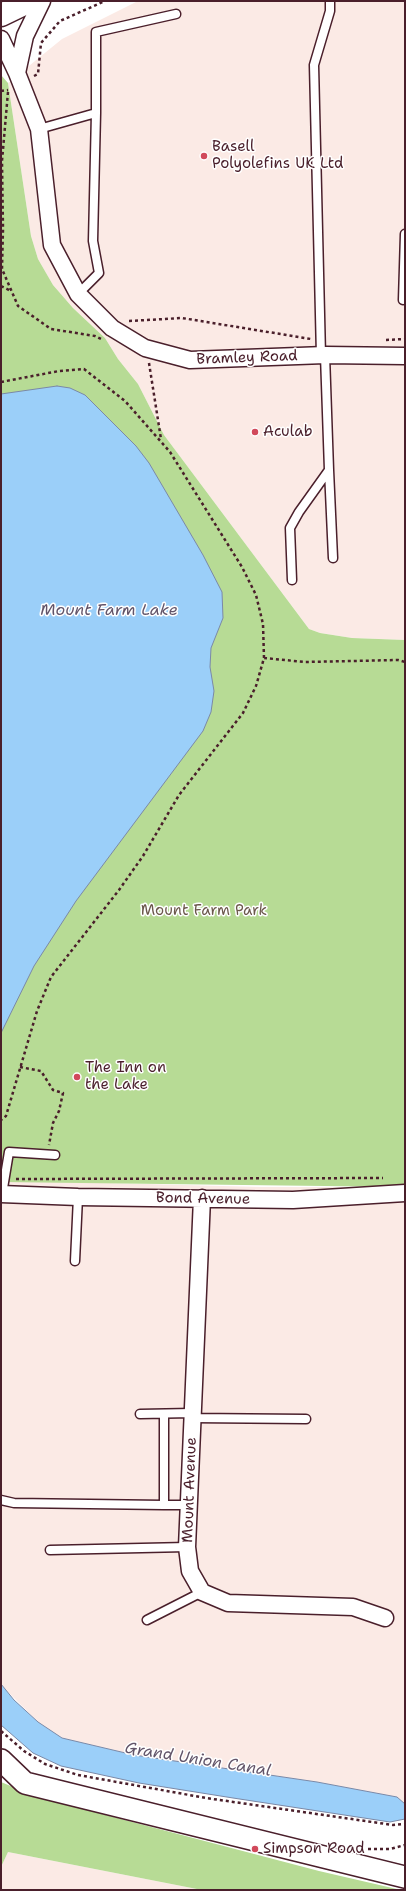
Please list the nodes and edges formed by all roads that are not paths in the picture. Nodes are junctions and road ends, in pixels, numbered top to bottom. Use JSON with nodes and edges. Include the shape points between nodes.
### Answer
{"nodes":[{"id":1,"x":30,"y":1,"type":"edge"},
{"id":2,"x":42,"y":1,"type":"edge"},
{"id":3,"x":330,"y":1,"type":"edge"},
{"id":4,"x":176,"y":14,"type":"dead end"},
{"id":5,"x":1,"y":15,"type":"edge"},
{"id":6,"x":1,"y":39,"type":"edge"},
{"id":7,"x":15,"y":82,"type":"junction"},
{"id":8,"x":96,"y":113,"type":"junction"},
{"id":9,"x":39,"y":130,"type":"junction"},
{"id":10,"x":405,"y":234,"type":"edge"},
{"id":11,"x":78,"y":294,"type":"junction"},
{"id":12,"x":403,"y":300,"type":"dead end"},
{"id":13,"x":322,"y":350,"type":"junction"},
{"id":14,"x":405,"y":356,"type":"edge"},
{"id":15,"x":329,"y":470,"type":"junction"},
{"id":16,"x":333,"y":558,"type":"dead end"},
{"id":17,"x":292,"y":580,"type":"dead end"},
{"id":18,"x":51,"y":1155,"type":"road end"},
{"id":19,"x":2,"y":1189,"type":"edge"},
{"id":20,"x":405,"y":1194,"type":"edge"},
{"id":21,"x":78,"y":1198,"type":"junction"},
{"id":22,"x":202,"y":1198,"type":"junction"},
{"id":23,"x":76,"y":1261,"type":"dead end"},
{"id":24,"x":140,"y":1414,"type":"dead end"},
{"id":25,"x":164,"y":1414,"type":"junction"},
{"id":26,"x":192,"y":1416,"type":"junction"},
{"id":27,"x":306,"y":1419,"type":"dead end"},
{"id":28,"x":1,"y":1500,"type":"edge"},
{"id":29,"x":164,"y":1505,"type":"junction"},
{"id":30,"x":190,"y":1505,"type":"junction"},
{"id":31,"x":187,"y":1547,"type":"junction"},
{"id":32,"x":50,"y":1550,"type":"dead end"},
{"id":33,"x":202,"y":1592,"type":"junction"},
{"id":34,"x":384,"y":1618,"type":"dead end"},
{"id":35,"x":147,"y":1620,"type":"dead end"},
{"id":36,"x":1,"y":1760,"type":"edge"},
{"id":37,"x":405,"y":1877,"type":"edge"}],
"edges":[{"from":1,"to":5,"type":"main road"},
{"from":2,"to":7,"type":"street","via":[[25,36]]},
{"from":3,"to":13,"type":"lane","via":[[330,11],[314,65]]},
{"from":4,"to":8,"type":"lane","via":[[96,32]]},
{"from":6,"to":7,"type":"street","name":"Bramley Road"},
{"from":7,"to":9,"type":"street","name":"Bramley Road"},
{"from":8,"to":9,"type":"lane"},
{"from":8,"to":11,"type":"lane","via":[[93,241],[98,272]]},
{"from":9,"to":11,"type":"street","name":"Bramley Road","via":[[52,245]]},
{"from":10,"to":12,"type":"lane"},
{"from":11,"to":13,"type":"street","name":"Bramley Road","via":[[110,335],[190,360]]},
{"from":13,"to":14,"type":"street","name":"Bramley Road"},
{"from":13,"to":15,"type":"lane"},
{"from":15,"to":16,"type":"lane"},
{"from":15,"to":17,"type":"lane","via":[[290,528]]},
{"from":18,"to":19,"type":"lane","via":[[9,1152]]},
{"from":19,"to":21,"type":"street","name":"Bond Avenue"},
{"from":20,"to":22,"type":"street","name":"Bond Avenue","via":[[293,1200]]},
{"from":21,"to":22,"type":"street","name":"Bond Avenue"},
{"from":21,"to":23,"type":"lane"},
{"from":22,"to":26,"type":"street","name":"Mount Avenue"},
{"from":24,"to":25,"type":"lane"},
{"from":25,"to":26,"type":"lane"},
{"from":25,"to":29,"type":"lane"},
{"from":26,"to":27,"type":"lane"},
{"from":26,"to":30,"type":"street","name":"Mount Avenue"},
{"from":28,"to":29,"type":"lane","via":[[14,1503]]},
{"from":29,"to":30,"type":"lane"},
{"from":30,"to":31,"type":"street","name":"Mount Avenue"},
{"from":31,"to":32,"type":"lane"},
{"from":31,"to":33,"type":"street","name":"Mount Avenue","via":[[190,1571]]},
{"from":33,"to":34,"type":"street","via":[[228,1603],[353,1607]]},
{"from":33,"to":35,"type":"lane"},
{"from":36,"to":37,"type":"street","via":[[25,1783]]}]}
